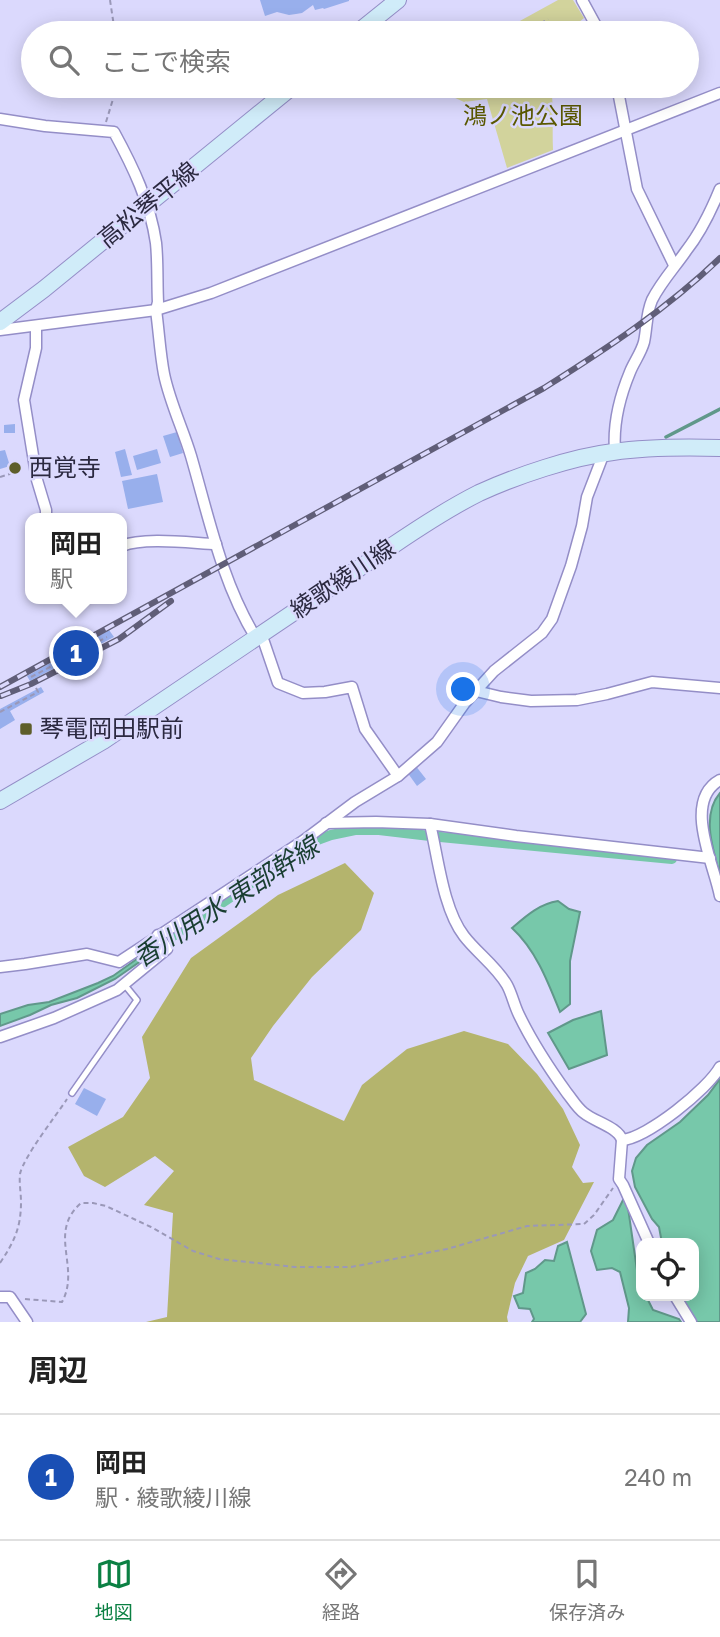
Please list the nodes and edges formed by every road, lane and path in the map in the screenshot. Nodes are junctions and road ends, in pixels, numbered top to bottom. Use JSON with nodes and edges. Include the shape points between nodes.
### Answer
{"nodes":[{"id":1,"x":110,"y":0,"type":"edge"},
{"id":2,"x":398,"y":0,"type":"edge"},
{"id":3,"x":582,"y":0,"type":"edge"},
{"id":4,"x":548,"y":19,"type":"dead end"},
{"id":5,"x":113,"y":21,"type":"edge"},
{"id":6,"x":372,"y":21,"type":"edge"},
{"id":7,"x":545,"y":21,"type":"edge"},
{"id":8,"x":593,"y":21,"type":"edge"},
{"id":9,"x":720,"y":93,"type":"edge"},
{"id":10,"x":113,"y":98,"type":"edge"},
{"id":11,"x":278,"y":98,"type":"edge"},
{"id":12,"x":619,"y":98,"type":"edge"},
{"id":13,"x":0,"y":119,"type":"edge"},
{"id":14,"x":104,"y":130,"type":"junction"},
{"id":15,"x":625,"y":130,"type":"junction"},
{"id":16,"x":720,"y":189,"type":"edge"},
{"id":17,"x":147,"y":205,"type":"junction"},
{"id":18,"x":674,"y":265,"type":"junction"},
{"id":19,"x":156,"y":310,"type":"junction"},
{"id":20,"x":0,"y":322,"type":"edge"},
{"id":21,"x":36,"y":326,"type":"junction"},
{"id":22,"x":0,"y":330,"type":"edge"},
{"id":23,"x":720,"y":448,"type":"edge"},
{"id":24,"x":609,"y":452,"type":"junction"},
{"id":25,"x":34,"y":466,"type":"junction"},
{"id":26,"x":0,"y":477,"type":"edge"},
{"id":27,"x":46,"y":513,"type":"edge"},
{"id":28,"x":127,"y":544,"type":"edge"},
{"id":29,"x":216,"y":544,"type":"junction"},
{"id":30,"x":107,"y":637,"type":"dead end"},
{"id":31,"x":258,"y":637,"type":"junction"},
{"id":32,"x":720,"y":688,"type":"edge"},
{"id":33,"x":476,"y":691,"type":"junction"},
{"id":34,"x":0,"y":712,"type":"edge"},
{"id":35,"x":398,"y":776,"type":"junction"},
{"id":36,"x":720,"y":780,"type":"edge"},
{"id":37,"x":0,"y":800,"type":"edge"},
{"id":38,"x":326,"y":823,"type":"junction"},
{"id":39,"x":430,"y":824,"type":"junction"},
{"id":40,"x":710,"y":858,"type":"junction"},
{"id":41,"x":720,"y":896,"type":"edge"},
{"id":42,"x":162,"y":940,"type":"junction"},
{"id":43,"x":0,"y":967,"type":"edge"},
{"id":44,"x":124,"y":984,"type":"junction"},
{"id":45,"x":0,"y":1037,"type":"edge"},
{"id":46,"x":720,"y":1067,"type":"edge"},
{"id":47,"x":72,"y":1093,"type":"joint"},
{"id":48,"x":622,"y":1140,"type":"junction"},
{"id":49,"x":619,"y":1179,"type":"junction"},
{"id":50,"x":647,"y":1238,"type":"edge"},
{"id":51,"x":0,"y":1263,"type":"edge"},
{"id":52,"x":5,"y":1297,"type":"edge"},
{"id":53,"x":678,"y":1301,"type":"edge"},
{"id":54,"x":27,"y":1322,"type":"edge"},
{"id":55,"x":691,"y":1322,"type":"edge"}],
"edges":[{"from":1,"to":5,"type":"path"},
{"from":2,"to":6,"type":"main road"},
{"from":3,"to":8,"type":"street"},
{"from":4,"to":7,"type":"path"},
{"from":9,"to":15,"type":"street"},
{"from":10,"to":14,"type":"path"},
{"from":11,"to":17,"type":"main road","name":"高松琴平線"},
{"from":12,"to":15,"type":"street"},
{"from":13,"to":14,"type":"street"},
{"from":14,"to":17,"type":"street","via":[[114,132]]},
{"from":15,"to":18,"type":"street","via":[[637,189]]},
{"from":15,"to":19,"type":"street","via":[[211,293]]},
{"from":16,"to":18,"type":"street","via":[[708,217]]},
{"from":17,"to":19,"type":"street","via":[[156,245]]},
{"from":17,"to":20,"type":"main road","name":"高松琴平線"},
{"from":18,"to":24,"type":"street","via":[[652,299],[644,343],[629,374]]},
{"from":19,"to":21,"type":"street"},
{"from":19,"to":29,"type":"street","via":[[164,374]]},
{"from":21,"to":22,"type":"street"},
{"from":21,"to":25,"type":"street","via":[[36,348],[24,400]]},
{"from":23,"to":24,"type":"main road","name":"綾歌綾川線"},
{"from":24,"to":31,"type":"main road","name":"綾歌綾川線","via":[[480,493],[392,545]]},
{"from":24,"to":33,"type":"street","via":[[587,497],[571,566],[552,619]]},
{"from":25,"to":26,"type":"path"},
{"from":25,"to":27,"type":"street"},
{"from":28,"to":29,"type":"street"},
{"from":29,"to":31,"type":"street","via":[[236,597]]},
{"from":30,"to":34,"type":"path","via":[[31,677],[38,692]]},
{"from":31,"to":35,"type":"street","via":[[264,642],[278,683],[303,693],[352,687],[365,729]]},
{"from":31,"to":37,"type":"main road","name":"綾歌綾川線","via":[[103,741]]},
{"from":32,"to":33,"type":"street","via":[[652,682],[577,700],[531,701]]},
{"from":33,"to":35,"type":"street","via":[[437,742]]},
{"from":35,"to":38,"type":"street"},
{"from":36,"to":40,"type":"street","via":[[705,793],[702,805]]},
{"from":38,"to":39,"type":"street"},
{"from":38,"to":42,"type":"street"},
{"from":39,"to":40,"type":"street"},
{"from":39,"to":48,"type":"street","via":[[439,872],[463,936],[507,985],[533,1043],[582,1112],[619,1132]]},
{"from":40,"to":41,"type":"street"},
{"from":42,"to":43,"type":"street","via":[[119,962],[87,954]]},
{"from":42,"to":44,"type":"street","via":[[167,949]]},
{"from":44,"to":45,"type":"street"},
{"from":44,"to":47,"type":"lane","via":[[137,1000]]},
{"from":46,"to":48,"type":"street","via":[[699,1092],[649,1130]]},
{"from":47,"to":51,"type":"path","via":[[26,1159],[20,1174],[19,1228]]},
{"from":48,"to":49,"type":"street"},
{"from":49,"to":50,"type":"street"},
{"from":49,"to":52,"type":"path","via":[[584,1224],[527,1226],[447,1249],[351,1267],[219,1259],[193,1251],[106,1206],[81,1203],[66,1223],[67,1293],[62,1302]]},
{"from":52,"to":54,"type":"street"},
{"from":53,"to":55,"type":"street"}]}
